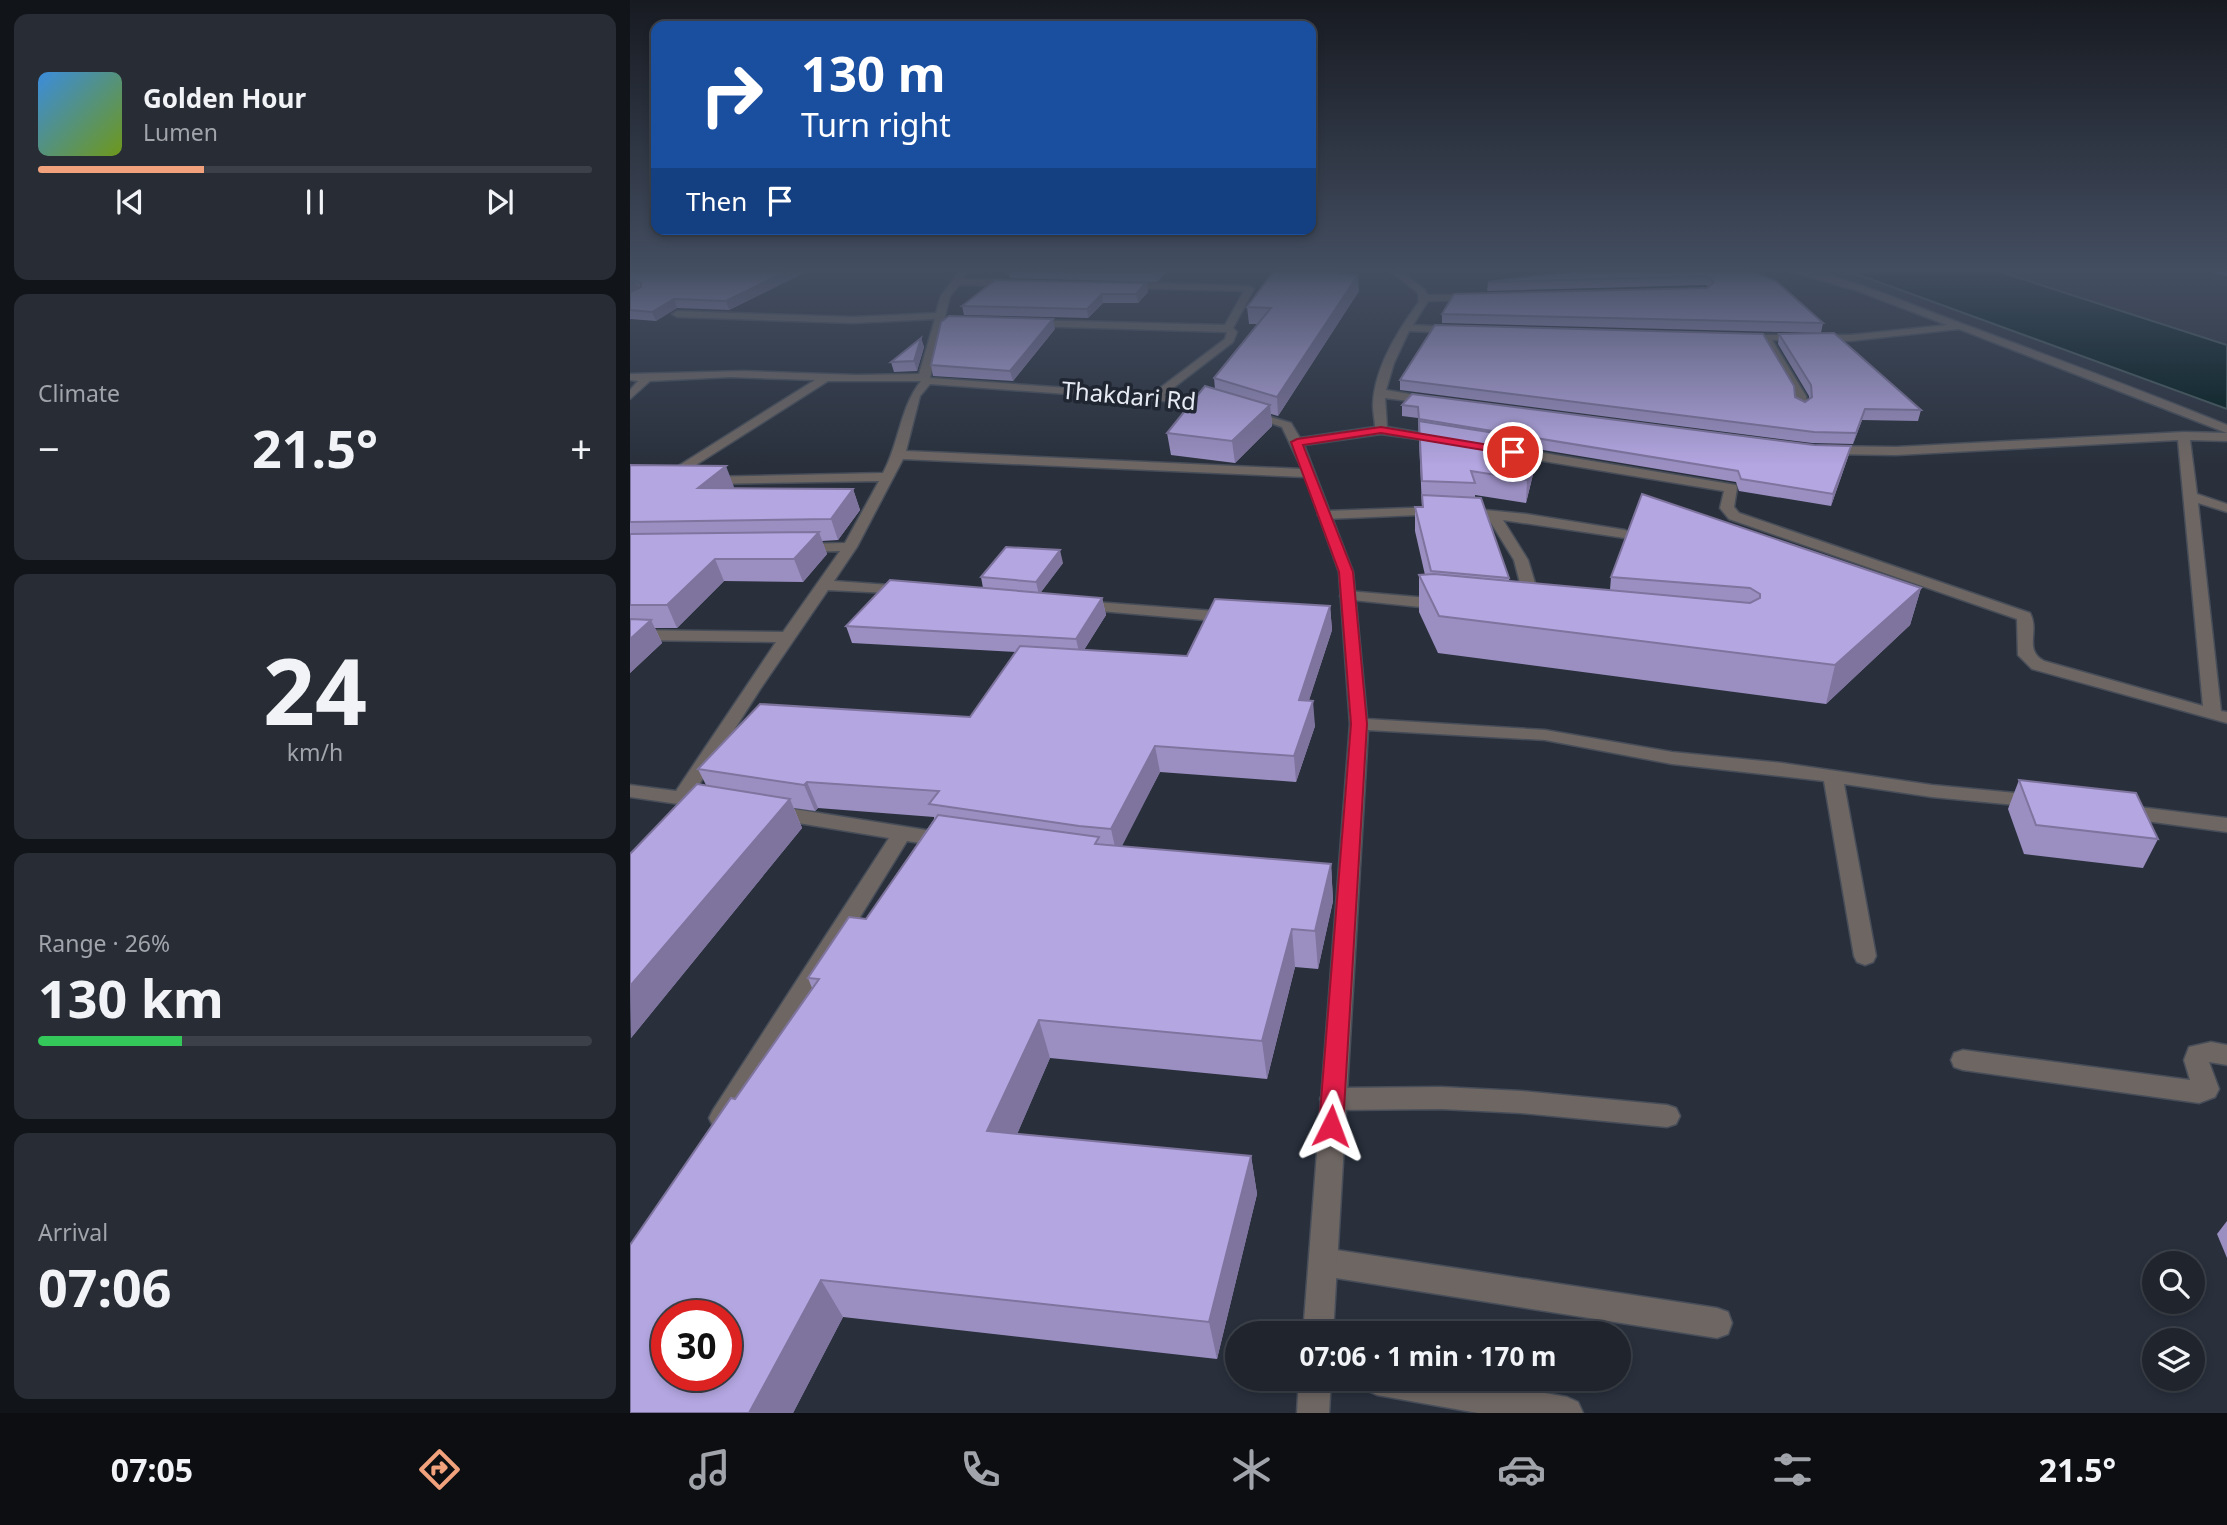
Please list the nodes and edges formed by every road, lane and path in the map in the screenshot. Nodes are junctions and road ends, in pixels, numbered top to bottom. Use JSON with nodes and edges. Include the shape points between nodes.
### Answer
{"nodes":[{"id":1,"x":939,"y":334,"type":"edge"},
{"id":2,"x":1232,"y":334,"type":"edge"},
{"id":3,"x":1403,"y":334,"type":"edge"},
{"id":4,"x":1888,"y":334,"type":"edge"},
{"id":5,"x":1982,"y":334,"type":"edge"},
{"id":6,"x":1729,"y":337,"type":"edge"},
{"id":7,"x":1766,"y":338,"type":"junction"},
{"id":8,"x":630,"y":377,"type":"edge"},
{"id":9,"x":647,"y":379,"type":"junction"},
{"id":10,"x":824,"y":379,"type":"junction"},
{"id":11,"x":925,"y":379,"type":"junction"},
{"id":12,"x":1381,"y":394,"type":"junction"},
{"id":13,"x":630,"y":396,"type":"edge"},
{"id":14,"x":1155,"y":397,"type":"junction"},
{"id":15,"x":1448,"y":403,"type":"edge"},
{"id":16,"x":1802,"y":407,"type":"edge"},
{"id":17,"x":2227,"y":429,"type":"edge"},
{"id":18,"x":1381,"y":430,"type":"junction"},
{"id":19,"x":2184,"y":436,"type":"junction"},
{"id":20,"x":2227,"y":437,"type":"edge"},
{"id":21,"x":1297,"y":442,"type":"junction"},
{"id":22,"x":1463,"y":444,"type":"edge"},
{"id":23,"x":1505,"y":450,"type":"edge"},
{"id":24,"x":1812,"y":450,"type":"edge"},
{"id":25,"x":899,"y":455,"type":"junction"},
{"id":26,"x":1310,"y":473,"type":"junction"},
{"id":27,"x":887,"y":477,"type":"junction"},
{"id":28,"x":2190,"y":496,"type":"junction"},
{"id":29,"x":2227,"y":508,"type":"edge"},
{"id":30,"x":1325,"y":515,"type":"junction"},
{"id":31,"x":1493,"y":515,"type":"junction"},
{"id":32,"x":1625,"y":534,"type":"edge"},
{"id":33,"x":850,"y":547,"type":"junction"},
{"id":34,"x":781,"y":548,"type":"edge"},
{"id":35,"x":824,"y":585,"type":"junction"},
{"id":36,"x":917,"y":592,"type":"edge"},
{"id":37,"x":1348,"y":596,"type":"junction"},
{"id":38,"x":1070,"y":605,"type":"edge"},
{"id":39,"x":1460,"y":606,"type":"edge"},
{"id":40,"x":1536,"y":613,"type":"edge"},
{"id":41,"x":1245,"y":618,"type":"edge"},
{"id":42,"x":630,"y":635,"type":"edge"},
{"id":43,"x":788,"y":637,"type":"junction"},
{"id":44,"x":2220,"y":716,"type":"edge"},
{"id":45,"x":1359,"y":724,"type":"junction"},
{"id":46,"x":1833,"y":776,"type":"junction"},
{"id":47,"x":630,"y":791,"type":"edge"},
{"id":48,"x":681,"y":798,"type":"junction"},
{"id":49,"x":2052,"y":803,"type":"edge"},
{"id":50,"x":732,"y":806,"type":"edge"},
{"id":51,"x":757,"y":810,"type":"edge"},
{"id":52,"x":2106,"y":810,"type":"edge"},
{"id":53,"x":2227,"y":825,"type":"edge"},
{"id":54,"x":902,"y":833,"type":"junction"},
{"id":55,"x":967,"y":844,"type":"edge"},
{"id":56,"x":1323,"y":881,"type":"edge"},
{"id":57,"x":1348,"y":883,"type":"junction"},
{"id":58,"x":1866,"y":956,"type":"dead end"},
{"id":59,"x":2227,"y":1055,"type":"edge"},
{"id":60,"x":1963,"y":1060,"type":"dead end"},
{"id":61,"x":1333,"y":1099,"type":"junction"},
{"id":62,"x":1667,"y":1116,"type":"dead end"},
{"id":63,"x":709,"y":1138,"type":"edge"},
{"id":64,"x":1323,"y":1262,"type":"junction"},
{"id":65,"x":1319,"y":1321,"type":"edge"},
{"id":66,"x":1717,"y":1324,"type":"dead end"},
{"id":67,"x":1314,"y":1391,"type":"edge"},
{"id":68,"x":1444,"y":1391,"type":"edge"},
{"id":69,"x":1313,"y":1413,"type":"edge"},
{"id":70,"x":1567,"y":1413,"type":"edge"}],
"edges":[{"from":1,"to":11,"type":"street"},
{"from":2,"to":14,"type":"street"},
{"from":3,"to":12,"type":"street"},
{"from":4,"to":7,"type":"street"},
{"from":5,"to":17,"type":"street"},
{"from":6,"to":7,"type":"street"},
{"from":7,"to":16,"type":"street"},
{"from":8,"to":9,"type":"street","name":"Thakdari Rd"},
{"from":9,"to":10,"type":"street","name":"Thakdari Rd","via":[[741,374]]},
{"from":9,"to":13,"type":"street"},
{"from":10,"to":11,"type":"street","name":"Thakdari Rd"},
{"from":10,"to":27,"type":"street","via":[[660,479]]},
{"from":11,"to":14,"type":"street","name":"Thakdari Rd"},
{"from":11,"to":25,"type":"street","via":[[915,396]]},
{"from":12,"to":15,"type":"street"},
{"from":12,"to":18,"type":"street"},
{"from":14,"to":21,"type":"street","name":"Thakdari Rd","via":[[1214,402],[1287,425]]},
{"from":18,"to":21,"type":"street"},
{"from":18,"to":22,"type":"street"},
{"from":19,"to":20,"type":"street"},
{"from":19,"to":24,"type":"street","via":[[1896,451]]},
{"from":19,"to":28,"type":"street"},
{"from":21,"to":26,"type":"street","name":"Thakdari Rd"},
{"from":23,"to":44,"type":"street","via":[[1731,488],[1727,508],[1734,516],[2024,616],[2027,660]]},
{"from":25,"to":26,"type":"street"},
{"from":25,"to":27,"type":"street"},
{"from":26,"to":30,"type":"street","name":"Thakdari Rd"},
{"from":27,"to":33,"type":"street"},
{"from":28,"to":29,"type":"street"},
{"from":28,"to":44,"type":"street"},
{"from":30,"to":31,"type":"street","via":[[1401,511]]},
{"from":30,"to":37,"type":"street","name":"Thakdari Rd","via":[[1346,572]]},
{"from":31,"to":32,"type":"street"},
{"from":31,"to":40,"type":"street","via":[[1521,561]]},
{"from":33,"to":34,"type":"street"},
{"from":33,"to":35,"type":"street"},
{"from":35,"to":36,"type":"street"},
{"from":35,"to":43,"type":"street"},
{"from":37,"to":39,"type":"street"},
{"from":37,"to":45,"type":"street","name":"Thakdari Rd","via":[[1344,623]]},
{"from":38,"to":41,"type":"street"},
{"from":42,"to":43,"type":"street"},
{"from":43,"to":48,"type":"street"},
{"from":45,"to":46,"type":"street","via":[[1545,735],[1672,758]]},
{"from":45,"to":57,"type":"street","name":"Thakdari Rd"},
{"from":46,"to":49,"type":"street"},
{"from":46,"to":58,"type":"street"},
{"from":47,"to":48,"type":"street"},
{"from":48,"to":50,"type":"street"},
{"from":51,"to":54,"type":"street"},
{"from":52,"to":53,"type":"street"},
{"from":54,"to":55,"type":"street"},
{"from":54,"to":63,"type":"street"},
{"from":56,"to":57,"type":"street"},
{"from":57,"to":61,"type":"street","name":"Thakdari Rd"},
{"from":59,"to":60,"type":"street","via":[[2198,1054],[2206,1089],[2199,1093]]},
{"from":61,"to":62,"type":"street","via":[[1508,1101]]},
{"from":61,"to":64,"type":"street","name":"Thakdari Rd"},
{"from":64,"to":65,"type":"street","name":"Thakdari Rd"},
{"from":64,"to":66,"type":"street"},
{"from":67,"to":69,"type":"street"},
{"from":68,"to":70,"type":"street"}]}
